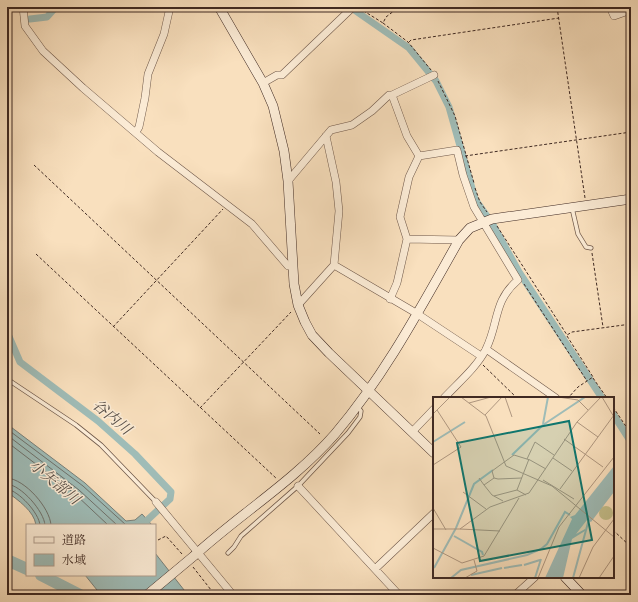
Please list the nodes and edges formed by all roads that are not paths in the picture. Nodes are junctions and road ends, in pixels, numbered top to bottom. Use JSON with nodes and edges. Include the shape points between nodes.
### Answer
{"nodes":[{"id":1,"x":23,"y":7,"type":"edge"},
{"id":2,"x":170,"y":7,"type":"edge"},
{"id":3,"x":219,"y":7,"type":"edge"},
{"id":4,"x":610,"y":7,"type":"edge"},
{"id":5,"x":354,"y":8,"type":"edge"},
{"id":6,"x":631,"y":10,"type":"edge"},
{"id":7,"x":434,"y":75,"type":"road end"},
{"id":8,"x":263,"y":83,"type":"junction"},
{"id":9,"x":392,"y":95,"type":"junction"},
{"id":10,"x":136,"y":132,"type":"junction"},
{"id":11,"x":326,"y":136,"type":"junction"},
{"id":12,"x":419,"y":156,"type":"junction"},
{"id":13,"x":288,"y":181,"type":"junction"},
{"id":14,"x":631,"y":199,"type":"edge"},
{"id":15,"x":572,"y":207,"type":"junction"},
{"id":16,"x":487,"y":220,"type":"junction"},
{"id":17,"x":407,"y":239,"type":"junction"},
{"id":18,"x":459,"y":240,"type":"junction"},
{"id":19,"x":592,"y":248,"type":"road end"},
{"id":20,"x":334,"y":265,"type":"junction"},
{"id":21,"x":293,"y":266,"type":"junction"},
{"id":22,"x":390,"y":299,"type":"junction"},
{"id":23,"x":298,"y":305,"type":"junction"},
{"id":24,"x":416,"y":313,"type":"junction"},
{"id":25,"x":486,"y":348,"type":"junction"},
{"id":26,"x":480,"y":358,"type":"junction"},
{"id":27,"x":7,"y":379,"type":"edge"},
{"id":28,"x":369,"y":392,"type":"junction"},
{"id":29,"x":445,"y":397,"type":"edge"},
{"id":30,"x":555,"y":397,"type":"edge"},
{"id":31,"x":357,"y":406,"type":"junction"},
{"id":32,"x":433,"y":409,"type":"edge"},
{"id":33,"x":412,"y":432,"type":"junction"},
{"id":34,"x":433,"y":452,"type":"edge"},
{"id":35,"x":298,"y":486,"type":"junction"},
{"id":36,"x":156,"y":502,"type":"joint"},
{"id":37,"x":433,"y":514,"type":"edge"},
{"id":38,"x":228,"y":553,"type":"dead end"},
{"id":39,"x":196,"y":554,"type":"junction"},
{"id":40,"x":375,"y":569,"type":"junction"},
{"id":41,"x":534,"y":578,"type":"edge"},
{"id":42,"x":566,"y":578,"type":"edge"},
{"id":43,"x":147,"y":595,"type":"edge"},
{"id":44,"x":233,"y":595,"type":"edge"},
{"id":45,"x":399,"y":595,"type":"edge"},
{"id":46,"x":516,"y":595,"type":"edge"},
{"id":47,"x":582,"y":595,"type":"edge"}],
"edges":[{"from":1,"to":10,"type":"street","via":[[25,26],[43,52]]},
{"from":2,"to":10,"type":"street","via":[[164,34],[148,74],[142,113]]},
{"from":3,"to":8,"type":"street"},
{"from":4,"to":6,"type":"street","via":[[614,16]]},
{"from":5,"to":8,"type":"street","via":[[282,75]]},
{"from":7,"to":9,"type":"street"},
{"from":8,"to":13,"type":"street","via":[[274,106]]},
{"from":9,"to":11,"type":"street","via":[[352,125],[335,128]]},
{"from":9,"to":12,"type":"street","via":[[407,136]]},
{"from":10,"to":21,"type":"street","via":[[252,224],[288,266]]},
{"from":11,"to":13,"type":"street"},
{"from":11,"to":20,"type":"street","via":[[339,211]]},
{"from":12,"to":16,"type":"street","via":[[457,150],[463,176]]},
{"from":12,"to":17,"type":"street","via":[[409,177],[400,217]]},
{"from":13,"to":21,"type":"street"},
{"from":14,"to":15,"type":"street"},
{"from":15,"to":16,"type":"street"},
{"from":15,"to":19,"type":"lane","via":[[578,234],[586,247]]},
{"from":16,"to":18,"type":"street","via":[[470,228]]},
{"from":16,"to":25,"type":"street","via":[[518,280],[505,291]]},
{"from":17,"to":18,"type":"street"},
{"from":17,"to":22,"type":"street","via":[[397,283]]},
{"from":18,"to":24,"type":"street"},
{"from":20,"to":22,"type":"street"},
{"from":20,"to":23,"type":"street"},
{"from":21,"to":23,"type":"street"},
{"from":22,"to":24,"type":"street"},
{"from":23,"to":28,"type":"street","via":[[312,335]]},
{"from":24,"to":26,"type":"street"},
{"from":24,"to":28,"type":"street"},
{"from":25,"to":26,"type":"street"},
{"from":25,"to":30,"type":"street"},
{"from":26,"to":29,"type":"street"},
{"from":27,"to":36,"type":"lane","via":[[96,441]]},
{"from":28,"to":31,"type":"street"},
{"from":28,"to":33,"type":"street"},
{"from":31,"to":35,"type":"lane","via":[[361,411],[360,417]]},
{"from":31,"to":39,"type":"street","via":[[318,451]]},
{"from":32,"to":33,"type":"street"},
{"from":33,"to":34,"type":"street"},
{"from":35,"to":38,"type":"lane","via":[[241,536]]},
{"from":35,"to":40,"type":"street"},
{"from":36,"to":39,"type":"street"},
{"from":37,"to":40,"type":"street"},
{"from":39,"to":43,"type":"street","bridge":true},
{"from":39,"to":44,"type":"street"},
{"from":40,"to":45,"type":"street"},
{"from":41,"to":46,"type":"street"},
{"from":42,"to":47,"type":"street"}]}
